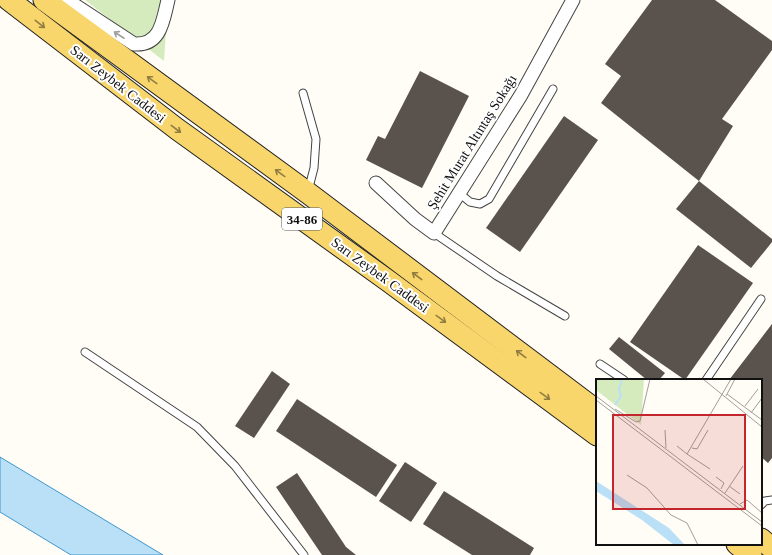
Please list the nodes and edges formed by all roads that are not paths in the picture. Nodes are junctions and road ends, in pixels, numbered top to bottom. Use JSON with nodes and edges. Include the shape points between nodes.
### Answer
{"nodes":[{"id":1,"x":9,"y":0,"type":"edge"},
{"id":2,"x":44,"y":0,"type":"edge"},
{"id":3,"x":67,"y":0,"type":"edge"},
{"id":4,"x":168,"y":0,"type":"edge"},
{"id":5,"x":574,"y":0,"type":"edge"},
{"id":6,"x":553,"y":89,"type":"dead end"},
{"id":7,"x":303,"y":93,"type":"dead end"},
{"id":8,"x":376,"y":183,"type":"dead end"},
{"id":9,"x":308,"y":193,"type":"junction"},
{"id":10,"x":459,"y":193,"type":"junction"},
{"id":11,"x":434,"y":233,"type":"junction"},
{"id":12,"x":761,"y":299,"type":"dead end"},
{"id":13,"x":565,"y":316,"type":"dead end"},
{"id":14,"x":85,"y":352,"type":"dead end"},
{"id":15,"x":600,"y":364,"type":"dead end"},
{"id":16,"x":622,"y":379,"type":"edge"},
{"id":17,"x":707,"y":379,"type":"edge"},
{"id":18,"x":596,"y":410,"type":"edge"},
{"id":19,"x":596,"y":434,"type":"edge"},
{"id":20,"x":772,"y":500,"type":"edge"},
{"id":21,"x":762,"y":504,"type":"edge"},
{"id":22,"x":762,"y":540,"type":"edge"},
{"id":23,"x":738,"y":545,"type":"edge"},
{"id":24,"x":772,"y":548,"type":"edge"},
{"id":25,"x":304,"y":555,"type":"edge"},
{"id":26,"x":751,"y":555,"type":"edge"}],
"edges":[{"from":1,"to":19,"type":"main road","name":"Sarı Zeybek Caddesi","number":"34-86","one_way":true,"via":[[177,129],[381,275]]},
{"from":9,"to":2,"type":"main road","name":"Sarı Zeybek Caddesi","number":"34-86","one_way":true},
{"from":4,"to":3,"type":"street","one_way":true,"via":[[156,36],[140,45],[134,44]]},
{"from":5,"to":10,"type":"street","name":"Şehit Murat Altıntaş Sokağı","via":[[521,95]]},
{"from":6,"to":10,"type":"lane","via":[[489,199],[480,204],[470,202]]},
{"from":7,"to":9,"type":"lane","via":[[316,139],[314,168]]},
{"from":8,"to":11,"type":"street","name":"Şehit Murat Altıntaş Sokağı"},
{"from":18,"to":9,"type":"main road","name":"Sarı Zeybek Caddesi","number":"34-86","one_way":true},
{"from":10,"to":11,"type":"street","name":"Şehit Murat Altıntaş Sokağı"},
{"from":11,"to":13,"type":"lane","via":[[497,276]]},
{"from":12,"to":17,"type":"lane"},
{"from":14,"to":25,"type":"lane","via":[[197,427],[235,466]]},
{"from":15,"to":16,"type":"lane"},
{"from":20,"to":21,"type":"lane"},
{"from":22,"to":24,"type":"main road"},
{"from":23,"to":26,"type":"main road"}]}
